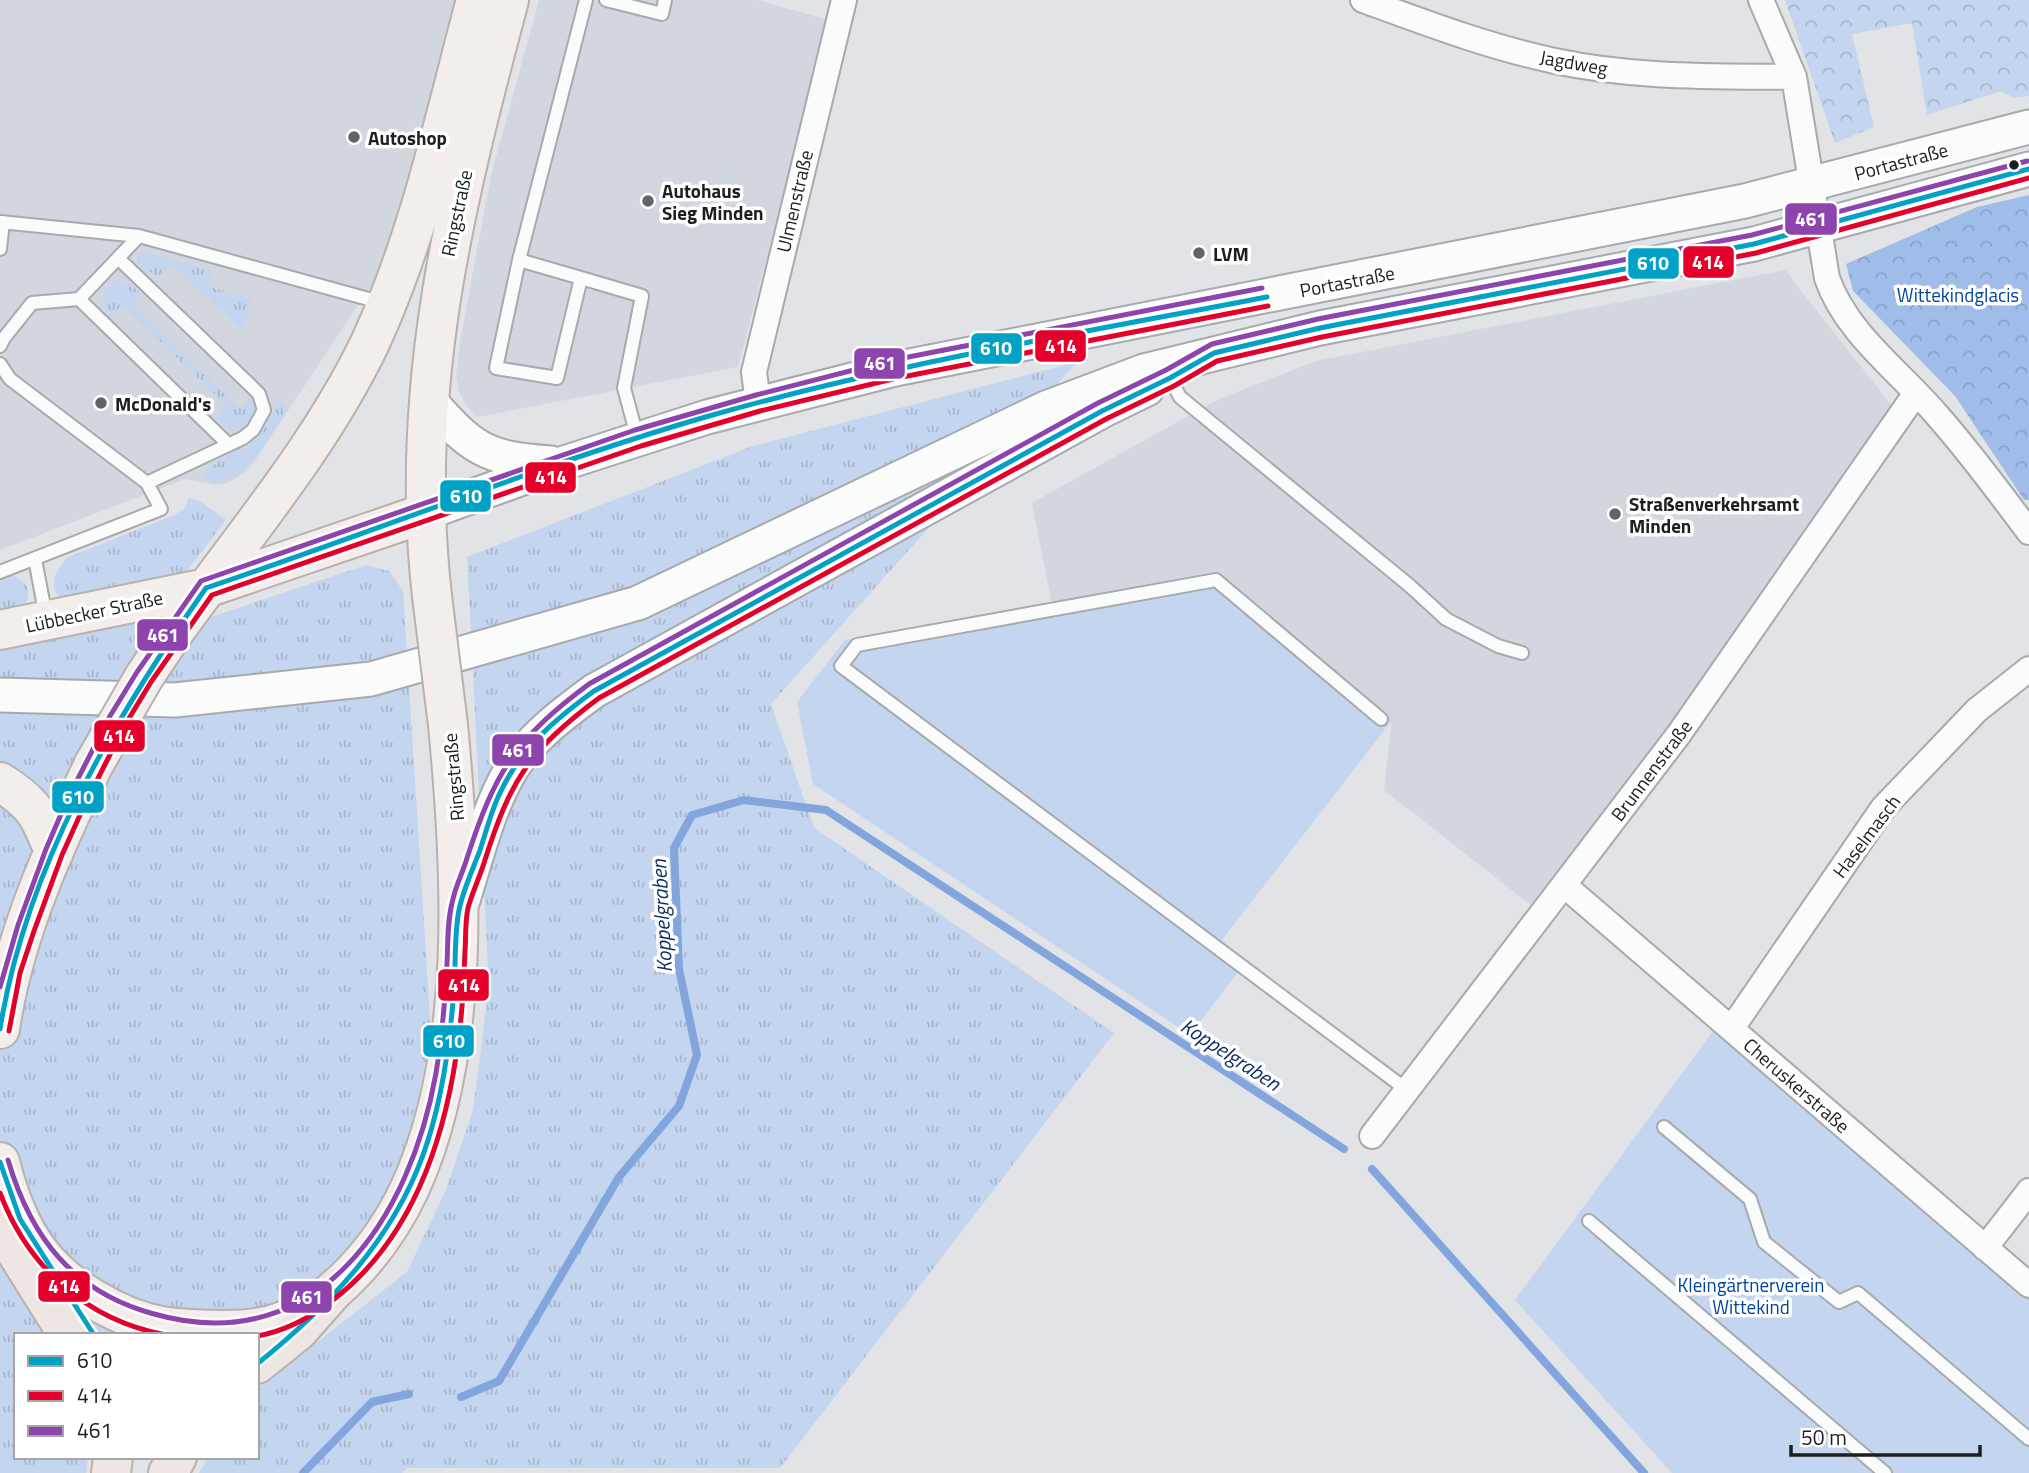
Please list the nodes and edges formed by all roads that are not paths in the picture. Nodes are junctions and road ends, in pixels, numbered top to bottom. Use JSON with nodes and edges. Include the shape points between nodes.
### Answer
{"nodes":[{"id":1,"x":476,"y":0,"type":"edge"},
{"id":2,"x":509,"y":0,"type":"edge"},
{"id":3,"x":586,"y":0,"type":"edge"},
{"id":4,"x":606,"y":0,"type":"edge"},
{"id":5,"x":665,"y":0,"type":"edge"},
{"id":6,"x":844,"y":0,"type":"edge"},
{"id":7,"x":1363,"y":0,"type":"edge"},
{"id":8,"x":1761,"y":0,"type":"edge"},
{"id":9,"x":1794,"y":77,"type":"junction"},
{"id":10,"x":2029,"y":127,"type":"edge"},
{"id":11,"x":2029,"y":169,"type":"edge"},
{"id":12,"x":1812,"y":185,"type":"junction"},
{"id":13,"x":1,"y":222,"type":"edge"},
{"id":14,"x":1819,"y":226,"type":"junction"},
{"id":15,"x":139,"y":236,"type":"junction"},
{"id":16,"x":0,"y":249,"type":"edge"},
{"id":17,"x":119,"y":259,"type":"junction"},
{"id":18,"x":519,"y":260,"type":"junction"},
{"id":19,"x":581,"y":278,"type":"junction"},
{"id":20,"x":79,"y":299,"type":"junction"},
{"id":21,"x":386,"y":304,"type":"junction"},
{"id":22,"x":0,"y":346,"type":"edge"},
{"id":23,"x":1214,"y":353,"type":"junction"},
{"id":24,"x":0,"y":364,"type":"edge"},
{"id":25,"x":1170,"y":378,"type":"junction"},
{"id":26,"x":1916,"y":393,"type":"junction"},
{"id":27,"x":428,"y":399,"type":"junction"},
{"id":28,"x":758,"y":402,"type":"junction"},
{"id":29,"x":638,"y":438,"type":"junction"},
{"id":30,"x":228,"y":444,"type":"junction"},
{"id":31,"x":561,"y":464,"type":"junction"},
{"id":32,"x":147,"y":483,"type":"junction"},
{"id":33,"x":426,"y":513,"type":"junction"},
{"id":34,"x":2029,"y":532,"type":"edge"},
{"id":35,"x":35,"y":559,"type":"junction"},
{"id":36,"x":0,"y":572,"type":"edge"},
{"id":37,"x":206,"y":588,"type":"junction"},
{"id":38,"x":47,"y":621,"type":"junction"},
{"id":39,"x":0,"y":630,"type":"edge"},
{"id":40,"x":1522,"y":653,"type":"dead end"},
{"id":41,"x":2029,"y":669,"type":"edge"},
{"id":42,"x":0,"y":695,"type":"edge"},
{"id":43,"x":1381,"y":719,"type":"dead end"},
{"id":44,"x":0,"y":782,"type":"edge"},
{"id":45,"x":47,"y":868,"type":"junction"},
{"id":46,"x":1564,"y":885,"type":"junction"},
{"id":47,"x":458,"y":924,"type":"junction"},
{"id":48,"x":1,"y":1021,"type":"edge"},
{"id":49,"x":1732,"y":1028,"type":"junction"},
{"id":50,"x":1407,"y":1090,"type":"junction"},
{"id":51,"x":1664,"y":1127,"type":"dead end"},
{"id":52,"x":1372,"y":1136,"type":"dead end"},
{"id":53,"x":0,"y":1162,"type":"edge"},
{"id":54,"x":2029,"y":1191,"type":"edge"},
{"id":55,"x":1588,"y":1221,"type":"dead end"},
{"id":56,"x":0,"y":1226,"type":"edge"},
{"id":57,"x":1985,"y":1248,"type":"junction"},
{"id":58,"x":41,"y":1254,"type":"junction"},
{"id":59,"x":2029,"y":1285,"type":"edge"},
{"id":60,"x":337,"y":1287,"type":"junction"},
{"id":61,"x":263,"y":1330,"type":"edge"},
{"id":62,"x":67,"y":1333,"type":"edge"},
{"id":63,"x":93,"y":1333,"type":"edge"},
{"id":64,"x":259,"y":1362,"type":"edge"},
{"id":65,"x":2029,"y":1439,"type":"edge"},
{"id":66,"x":1885,"y":1473,"type":"edge"}],
"edges":[{"from":1,"to":21,"type":"main road","name":"Ringstraße","via":[[423,196]]},
{"from":2,"to":27,"type":"main road","name":"Ringstraße","via":[[456,208]]},
{"from":3,"to":18,"type":"lane"},
{"from":4,"to":5,"type":"lane","via":[[662,14]]},
{"from":6,"to":28,"type":"street","name":"Ulmenstraße","via":[[754,372]]},
{"from":7,"to":9,"type":"street","name":"Jagdweg","via":[[1453,33],[1556,61],[1658,76]]},
{"from":8,"to":9,"type":"street"},
{"from":9,"to":12,"type":"street"},
{"from":10,"to":12,"type":"main road","name":"Portastraße"},
{"from":11,"to":14,"type":"main road"},
{"from":12,"to":14,"type":"street"},
{"from":12,"to":28,"type":"main road","name":"Portastraße","via":[[895,369]]},
{"from":13,"to":15,"type":"lane"},
{"from":13,"to":16,"type":"lane"},
{"from":14,"to":23,"type":"main road","via":[[1733,248]]},
{"from":14,"to":26,"type":"street","via":[[1827,278],[1841,310]]},
{"from":15,"to":17,"type":"lane"},
{"from":15,"to":21,"type":"lane"},
{"from":17,"to":20,"type":"lane"},
{"from":17,"to":30,"type":"lane","via":[[259,394],[264,410],[261,418],[243,438]]},
{"from":18,"to":19,"type":"lane"},
{"from":18,"to":19,"type":"lane","via":[[496,368],[557,378]]},
{"from":19,"to":29,"type":"lane","via":[[642,296],[624,388]]},
{"from":20,"to":22,"type":"lane","via":[[32,303]]},
{"from":20,"to":30,"type":"lane"},
{"from":21,"to":37,"type":"main road","name":"Ringstraße","via":[[357,367],[320,430]]},
{"from":23,"to":25,"type":"main road"},
{"from":23,"to":42,"type":"main road","via":[[1144,371],[1046,408],[638,603],[371,679],[175,700]]},
{"from":24,"to":32,"type":"lane","via":[[10,379]]},
{"from":25,"to":40,"type":"lane","via":[[1180,397],[1446,619]]},
{"from":25,"to":47,"type":"main road","via":[[594,691],[558,718],[534,740],[498,796]]},
{"from":26,"to":34,"type":"street"},
{"from":26,"to":46,"type":"street","name":"Brunnenstraße","via":[[1679,734]]},
{"from":27,"to":31,"type":"main road","via":[[452,426],[491,454]]},
{"from":27,"to":33,"type":"main road","name":"Ringstraße"},
{"from":28,"to":29,"type":"main road","name":"Portastraße"},
{"from":29,"to":31,"type":"main road","name":"Portastraße"},
{"from":30,"to":32,"type":"lane"},
{"from":31,"to":33,"type":"main road","name":"Portastraße"},
{"from":32,"to":35,"type":"lane","via":[[161,509]]},
{"from":33,"to":37,"type":"main road","name":"Lübbecker Straße"},
{"from":33,"to":47,"type":"main road","name":"Ringstraße","bridge":true,"via":[[459,856]]},
{"from":35,"to":36,"type":"lane"},
{"from":35,"to":38,"type":"lane"},
{"from":37,"to":38,"type":"main road","name":"Lübbecker Straße"},
{"from":37,"to":45,"type":"main road","name":"Ringstraße","bridge":true,"via":[[144,677],[94,764]]},
{"from":38,"to":39,"type":"main road","name":"Lübbecker Straße"},
{"from":41,"to":49,"type":"street","name":"Haselmasch","via":[[1978,710],[1884,808]]},
{"from":43,"to":50,"type":"lane","via":[[1216,580],[857,645],[841,666]]},
{"from":44,"to":45,"type":"main road","via":[[23,796],[36,812]]},
{"from":45,"to":48,"type":"main road","name":"Ringstraße","via":[[12,971]]},
{"from":46,"to":49,"type":"street","name":"Cheruskerstraße"},
{"from":46,"to":50,"type":"street","name":"Brunnenstraße"},
{"from":47,"to":60,"type":"main road","name":"Ringstraße","via":[[450,1038],[424,1154],[385,1232]]},
{"from":49,"to":57,"type":"street","name":"Cheruskerstraße"},
{"from":50,"to":52,"type":"street","name":"Brunnenstraße"},
{"from":51,"to":65,"type":"lane","via":[[1750,1199],[1764,1242],[1839,1301],[1858,1293]]},
{"from":53,"to":58,"type":"main road","name":"Ringstraße","via":[[19,1217]]},
{"from":54,"to":57,"type":"street"},
{"from":55,"to":66,"type":"lane"},
{"from":56,"to":62,"type":"highway"},
{"from":57,"to":59,"type":"street","name":"Cheruskerstraße"},
{"from":58,"to":61,"type":"main road","name":"Ringstraße","via":[[86,1293],[117,1311],[158,1325],[192,1330]]},
{"from":58,"to":63,"type":"highway"},
{"from":60,"to":61,"type":"main road","name":"Ringstraße"},
{"from":60,"to":64,"type":"highway","via":[[298,1331]]}]}
